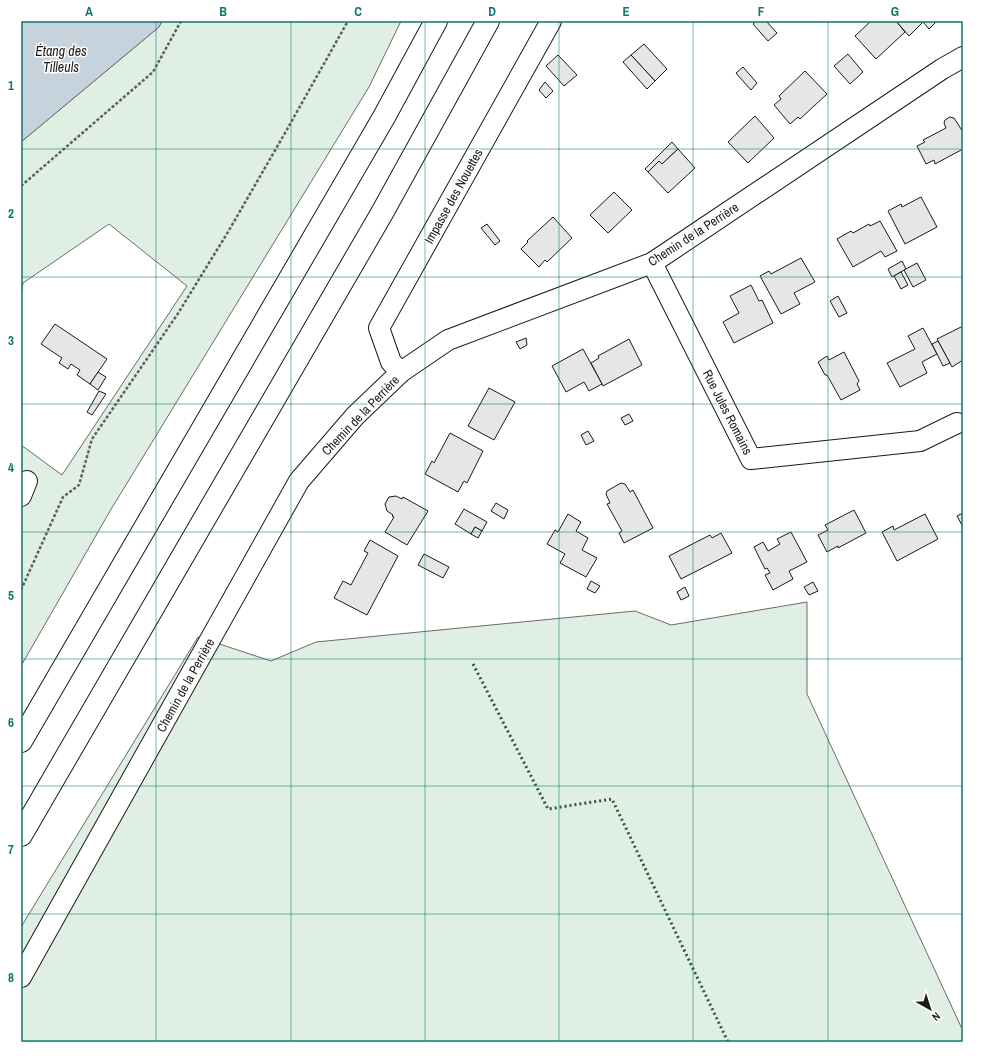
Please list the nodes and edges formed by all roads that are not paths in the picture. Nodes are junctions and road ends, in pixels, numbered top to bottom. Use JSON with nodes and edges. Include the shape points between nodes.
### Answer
{"nodes":[{"id":1,"x":436,"y":21,"type":"edge"},
{"id":2,"x":488,"y":21,"type":"edge"},
{"id":3,"x":551,"y":21,"type":"edge"},
{"id":4,"x":963,"y":57,"type":"edge"},
{"id":5,"x":652,"y":263,"type":"junction"},
{"id":6,"x":400,"y":372,"type":"junction"},
{"id":7,"x":957,"y":423,"type":"dead end"},
{"id":8,"x":21,"y":741,"type":"edge"},
{"id":9,"x":21,"y":835,"type":"edge"},
{"id":10,"x":21,"y":977,"type":"edge"}],
"edges":[{"from":1,"to":8,"type":"highway","via":[[380,124]]},
{"from":2,"to":9,"type":"highway","via":[[382,213]]},
{"from":3,"to":6,"type":"street","name":"Impasse des Nouettes","via":[[379,328],[391,362]]},
{"from":4,"to":5,"type":"street","name":"Chemin de la Perrière"},
{"from":5,"to":6,"type":"street","name":"Chemin de la Perrière","via":[[448,340]]},
{"from":5,"to":7,"type":"street","name":"Rue Jules Romains","via":[[751,458],[920,441]]},
{"from":6,"to":10,"type":"street","name":"Chemin de la Perrière","via":[[355,416],[299,481]]}]}
